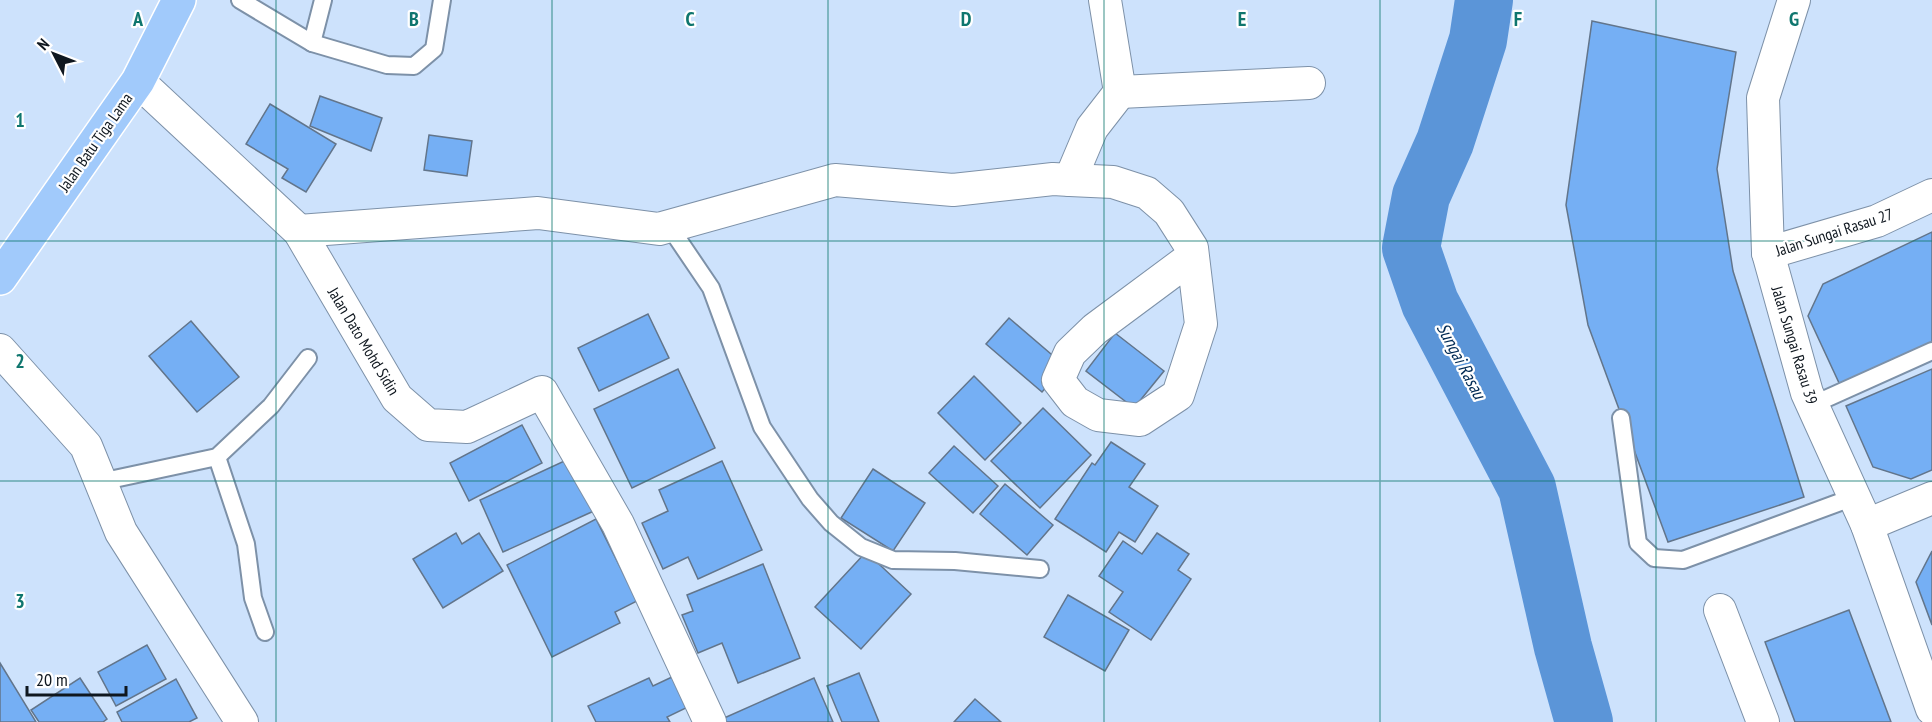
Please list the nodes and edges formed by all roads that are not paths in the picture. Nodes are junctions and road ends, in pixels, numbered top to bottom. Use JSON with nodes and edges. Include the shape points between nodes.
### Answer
{"nodes":[{"id":1,"x":179,"y":0,"type":"edge"},
{"id":2,"x":240,"y":0,"type":"edge"},
{"id":3,"x":323,"y":0,"type":"edge"},
{"id":4,"x":442,"y":0,"type":"edge"},
{"id":5,"x":1105,"y":0,"type":"edge"},
{"id":6,"x":1794,"y":0,"type":"edge"},
{"id":7,"x":312,"y":43,"type":"junction"},
{"id":8,"x":138,"y":81,"type":"junction"},
{"id":9,"x":1309,"y":83,"type":"dead end"},
{"id":10,"x":1120,"y":92,"type":"junction"},
{"id":11,"x":1070,"y":180,"type":"junction"},
{"id":12,"x":1932,"y":195,"type":"edge"},
{"id":13,"x":669,"y":226,"type":"junction"},
{"id":14,"x":299,"y":231,"type":"junction"},
{"id":15,"x":1768,"y":253,"type":"junction"},
{"id":16,"x":1192,"y":257,"type":"junction"},
{"id":17,"x":0,"y":278,"type":"edge"},
{"id":18,"x":0,"y":350,"type":"edge"},
{"id":19,"x":1932,"y":351,"type":"edge"},
{"id":20,"x":308,"y":358,"type":"dead end"},
{"id":21,"x":1812,"y":405,"type":"junction"},
{"id":22,"x":1621,"y":418,"type":"dead end"},
{"id":23,"x":217,"y":457,"type":"junction"},
{"id":24,"x":100,"y":482,"type":"junction"},
{"id":25,"x":1854,"y":497,"type":"junction"},
{"id":26,"x":1932,"y":498,"type":"edge"},
{"id":27,"x":1867,"y":525,"type":"junction"},
{"id":28,"x":1040,"y":568,"type":"dead end"},
{"id":29,"x":1720,"y":610,"type":"dead end"},
{"id":30,"x":265,"y":632,"type":"dead end"},
{"id":31,"x":1932,"y":709,"type":"edge"},
{"id":32,"x":242,"y":722,"type":"edge"},
{"id":33,"x":710,"y":722,"type":"edge"},
{"id":34,"x":1763,"y":722,"type":"edge"}],
"edges":[{"from":1,"to":8,"type":"main road","name":"Jalan Batu Tiga Lama"},
{"from":2,"to":7,"type":"lane"},
{"from":3,"to":7,"type":"lane"},
{"from":4,"to":7,"type":"lane","via":[[434,49],[414,66],[387,65]]},
{"from":5,"to":10,"type":"street"},
{"from":6,"to":15,"type":"street","name":"Jalan Sungai Rasau 39","via":[[1763,98]]},
{"from":8,"to":14,"type":"street","name":"Jalan Dato Mohd Sidin"},
{"from":8,"to":17,"type":"main road","name":"Jalan Batu Tiga Lama"},
{"from":9,"to":10,"type":"street"},
{"from":10,"to":11,"type":"street","via":[[1092,128]]},
{"from":11,"to":13,"type":"street","via":[[953,190],[835,180]]},
{"from":11,"to":16,"type":"street","via":[[1113,182],[1147,193],[1169,212],[1192,248]]},
{"from":12,"to":15,"type":"street","name":"Jalan Sungai Rasau 27","via":[[1877,221]]},
{"from":13,"to":14,"type":"street","via":[[659,229],[538,213]]},
{"from":13,"to":28,"type":"lane","via":[[711,288],[762,426],[831,524],[861,547],[892,560]]},
{"from":14,"to":33,"type":"street","name":"Jalan Dato Mohd Sidin","via":[[397,398],[428,426],[467,427],[542,392],[618,524]]},
{"from":15,"to":21,"type":"street","name":"Jalan Sungai Rasau 39"},
{"from":16,"to":16,"type":"street","via":[[1201,324],[1178,395],[1140,420],[1098,415],[1075,402],[1058,380],[1070,353],[1095,329]]},
{"from":18,"to":24,"type":"street","via":[[86,446]]},
{"from":19,"to":21,"type":"lane"},
{"from":20,"to":23,"type":"lane","via":[[271,406]]},
{"from":21,"to":25,"type":"street","name":"Jalan Sungai Rasau 39"},
{"from":22,"to":25,"type":"lane","via":[[1638,543],[1654,558],[1683,560]]},
{"from":23,"to":24,"type":"lane"},
{"from":23,"to":30,"type":"lane","via":[[246,544],[253,597]]},
{"from":24,"to":32,"type":"street","via":[[121,532]]},
{"from":25,"to":27,"type":"street","name":"Jalan Sungai Rasau 39"},
{"from":26,"to":27,"type":"street"},
{"from":27,"to":31,"type":"street","name":"Jalan Sungai Rasau 39"},
{"from":29,"to":34,"type":"street"}]}
